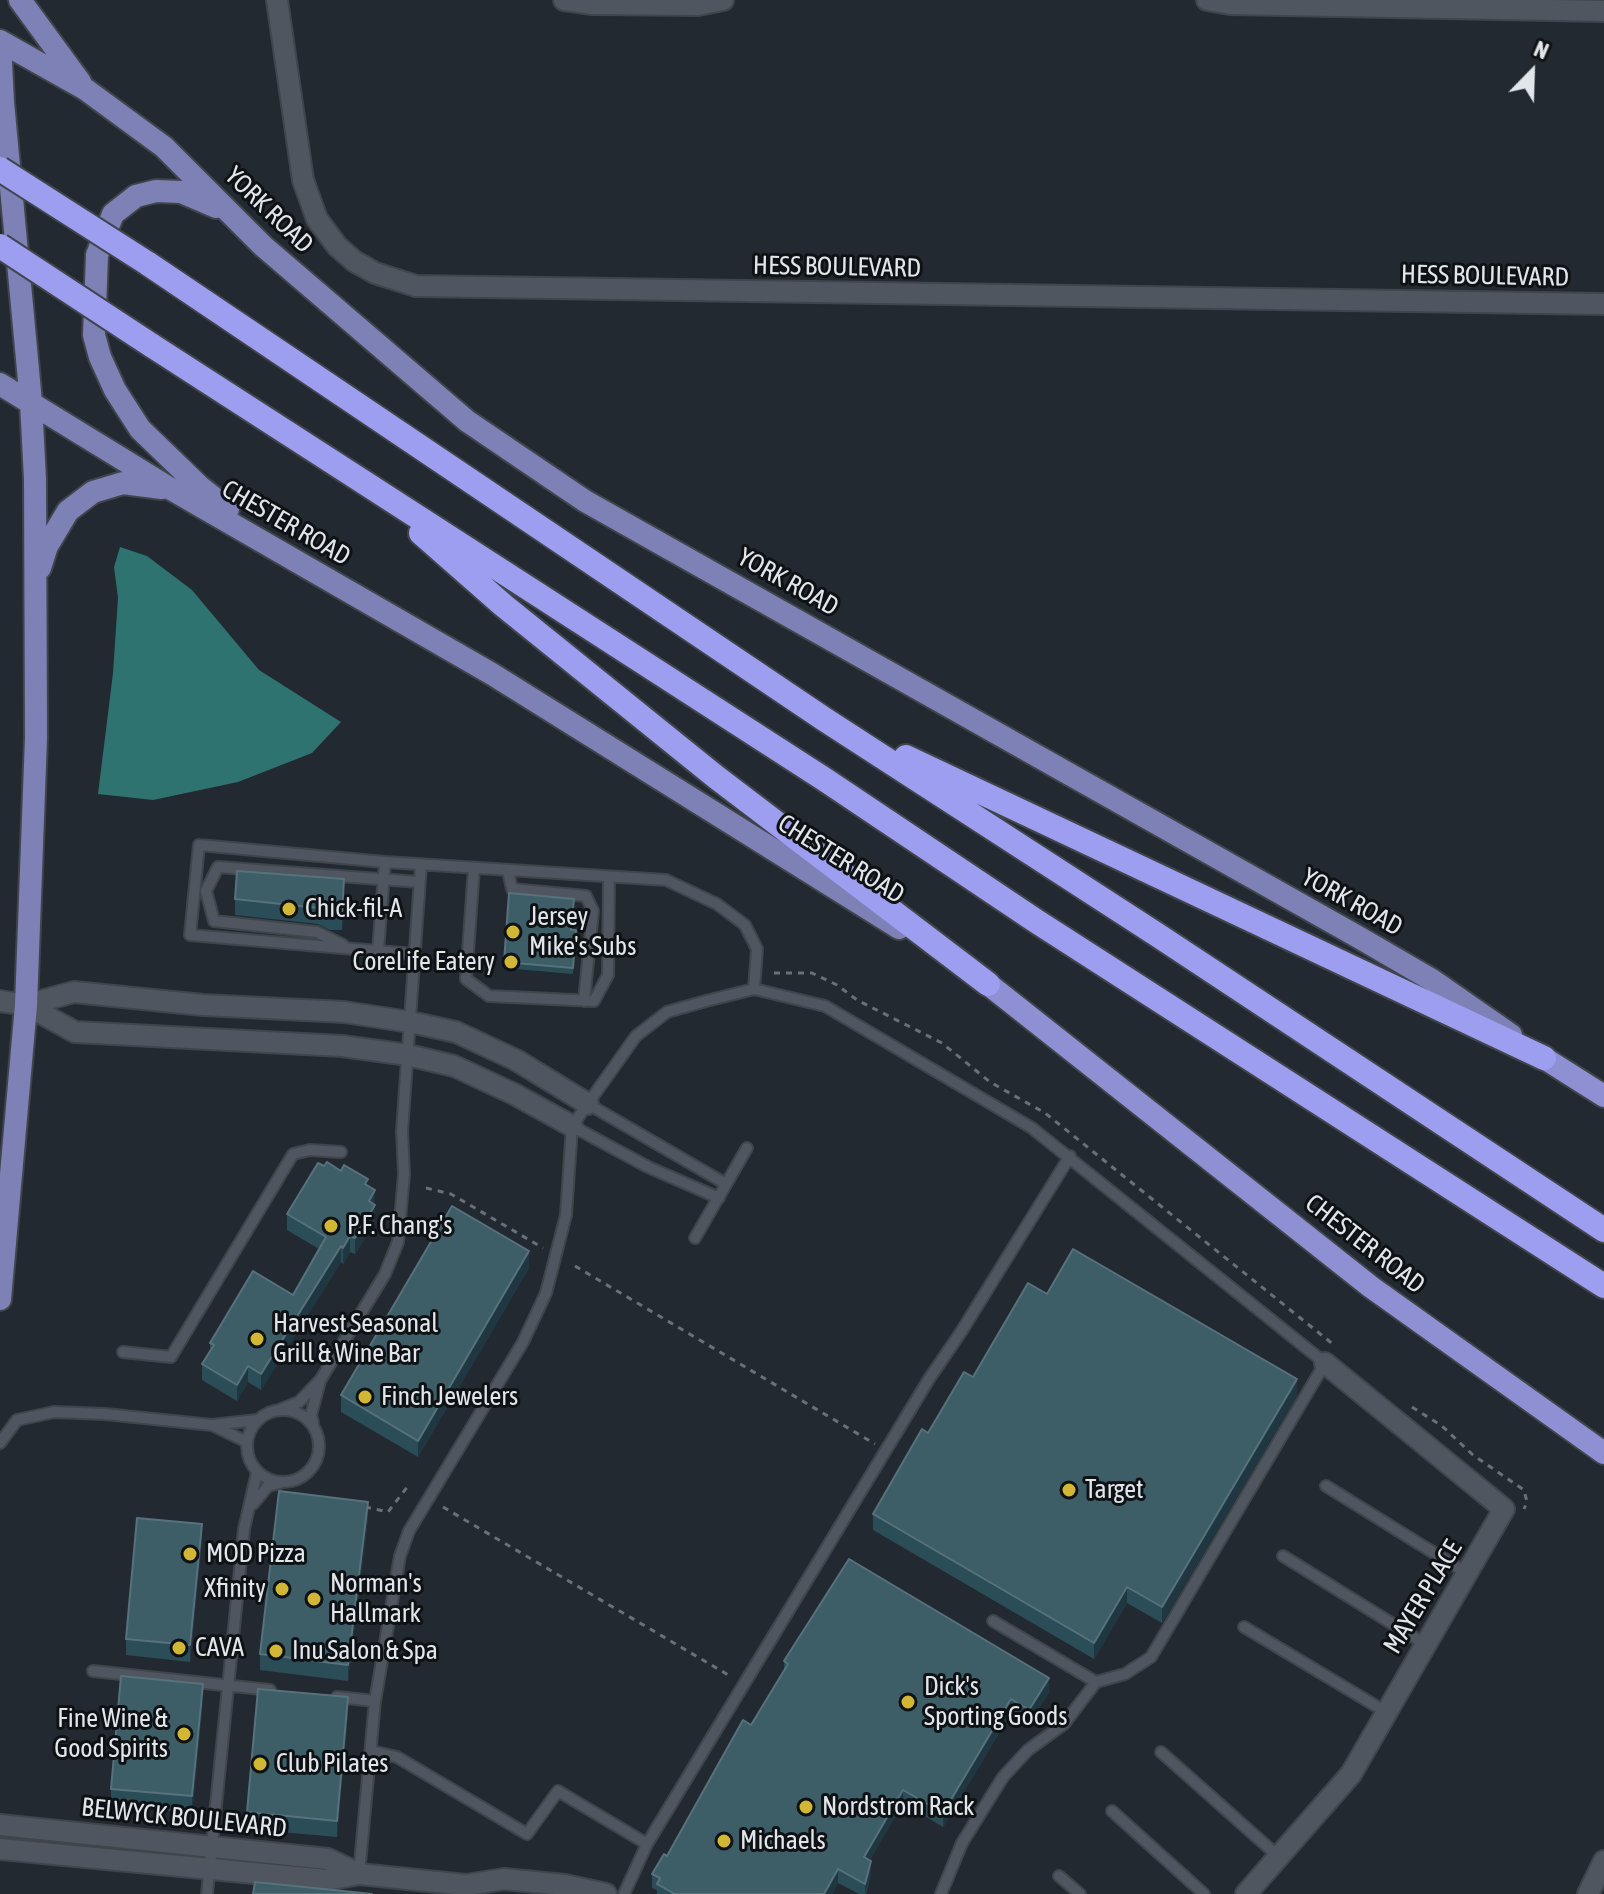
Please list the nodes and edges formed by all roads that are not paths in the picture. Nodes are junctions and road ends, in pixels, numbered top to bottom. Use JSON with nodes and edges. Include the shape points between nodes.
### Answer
{"nodes":[{"id":1,"x":20,"y":0,"type":"edge"},
{"id":2,"x":277,"y":0,"type":"edge"},
{"id":3,"x":564,"y":0,"type":"edge"},
{"id":4,"x":723,"y":0,"type":"edge"},
{"id":5,"x":1207,"y":0,"type":"edge"},
{"id":6,"x":1604,"y":11,"type":"edge"},
{"id":7,"x":0,"y":42,"type":"edge"},
{"id":8,"x":85,"y":89,"type":"junction"},
{"id":9,"x":0,"y":169,"type":"edge"},
{"id":10,"x":232,"y":215,"type":"junction"},
{"id":11,"x":0,"y":246,"type":"edge"},
{"id":12,"x":1604,"y":304,"type":"edge"},
{"id":13,"x":0,"y":384,"type":"edge"},
{"id":14,"x":31,"y":402,"type":"junction"},
{"id":15,"x":352,"y":474,"type":"junction"},
{"id":16,"x":171,"y":489,"type":"junction"},
{"id":17,"x":287,"y":556,"type":"junction"},
{"id":18,"x":35,"y":584,"type":"junction"},
{"id":19,"x":824,"y":719,"type":"junction"},
{"id":20,"x":385,"y":862,"type":"junction"},
{"id":21,"x":421,"y":865,"type":"junction"},
{"id":22,"x":474,"y":868,"type":"junction"},
{"id":23,"x":508,"y":871,"type":"junction"},
{"id":24,"x":609,"y":877,"type":"junction"},
{"id":25,"x":384,"y":879,"type":"junction"},
{"id":26,"x":419,"y":882,"type":"junction"},
{"id":27,"x":348,"y":948,"type":"junction"},
{"id":28,"x":378,"y":951,"type":"junction"},
{"id":29,"x":414,"y":954,"type":"junction"},
{"id":30,"x":988,"y":984,"type":"junction"},
{"id":31,"x":754,"y":989,"type":"junction"},
{"id":32,"x":0,"y":1001,"type":"edge"},
{"id":33,"x":584,"y":1001,"type":"junction"},
{"id":34,"x":26,"y":1005,"type":"junction"},
{"id":35,"x":410,"y":1022,"type":"junction"},
{"id":36,"x":408,"y":1055,"type":"junction"},
{"id":37,"x":1544,"y":1058,"type":"junction"},
{"id":38,"x":1604,"y":1096,"type":"edge"},
{"id":39,"x":588,"y":1104,"type":"junction"},
{"id":40,"x":572,"y":1126,"type":"junction"},
{"id":41,"x":747,"y":1148,"type":"dead end"},
{"id":42,"x":341,"y":1152,"type":"dead end"},
{"id":43,"x":1070,"y":1156,"type":"junction"},
{"id":44,"x":726,"y":1184,"type":"junction"},
{"id":45,"x":719,"y":1198,"type":"junction"},
{"id":46,"x":1604,"y":1230,"type":"edge"},
{"id":47,"x":695,"y":1238,"type":"dead end"},
{"id":48,"x":1604,"y":1286,"type":"edge"},
{"id":49,"x":0,"y":1299,"type":"edge"},
{"id":50,"x":123,"y":1352,"type":"dead end"},
{"id":51,"x":1325,"y":1363,"type":"junction"},
{"id":52,"x":321,"y":1379,"type":"junction"},
{"id":53,"x":279,"y":1410,"type":"junction"},
{"id":54,"x":257,"y":1420,"type":"junction"},
{"id":55,"x":212,"y":1425,"type":"junction"},
{"id":56,"x":313,"y":1425,"type":"junction"},
{"id":57,"x":1581,"y":1437,"type":"junction"},
{"id":58,"x":247,"y":1442,"type":"junction"},
{"id":59,"x":0,"y":1443,"type":"edge"},
{"id":60,"x":1604,"y":1447,"type":"edge"},
{"id":61,"x":1604,"y":1453,"type":"edge"},
{"id":62,"x":257,"y":1472,"type":"junction"},
{"id":63,"x":281,"y":1483,"type":"junction"},
{"id":64,"x":1326,"y":1486,"type":"dead end"},
{"id":65,"x":249,"y":1509,"type":"junction"},
{"id":66,"x":1283,"y":1556,"type":"dead end"},
{"id":67,"x":1468,"y":1574,"type":"junction"},
{"id":68,"x":993,"y":1621,"type":"dead end"},
{"id":69,"x":1244,"y":1627,"type":"dead end"},
{"id":70,"x":1425,"y":1644,"type":"junction"},
{"id":71,"x":93,"y":1671,"type":"dead end"},
{"id":72,"x":1096,"y":1682,"type":"junction"},
{"id":73,"x":229,"y":1686,"type":"junction"},
{"id":74,"x":287,"y":1692,"type":"edge"},
{"id":75,"x":331,"y":1697,"type":"edge"},
{"id":76,"x":375,"y":1701,"type":"junction"},
{"id":77,"x":1386,"y":1712,"type":"junction"},
{"id":78,"x":371,"y":1751,"type":"junction"},
{"id":79,"x":1161,"y":1752,"type":"dead end"},
{"id":80,"x":1112,"y":1811,"type":"dead end"},
{"id":81,"x":0,"y":1825,"type":"edge"},
{"id":82,"x":647,"y":1844,"type":"junction"},
{"id":83,"x":210,"y":1848,"type":"junction"},
{"id":84,"x":0,"y":1849,"type":"edge"},
{"id":85,"x":1279,"y":1857,"type":"junction"},
{"id":86,"x":1604,"y":1861,"type":"edge"},
{"id":87,"x":208,"y":1869,"type":"junction"},
{"id":88,"x":359,"y":1874,"type":"junction"},
{"id":89,"x":1059,"y":1876,"type":"dead end"},
{"id":90,"x":465,"y":1890,"type":"edge"},
{"id":91,"x":207,"y":1894,"type":"edge"},
{"id":92,"x":488,"y":1894,"type":"edge"},
{"id":93,"x":606,"y":1894,"type":"edge"},
{"id":94,"x":624,"y":1894,"type":"edge"},
{"id":95,"x":941,"y":1894,"type":"edge"},
{"id":96,"x":1080,"y":1894,"type":"edge"},
{"id":97,"x":1204,"y":1894,"type":"edge"},
{"id":98,"x":1246,"y":1894,"type":"edge"},
{"id":99,"x":1588,"y":1894,"type":"edge"}],
"edges":[{"from":1,"to":8,"type":"main road"},
{"from":2,"to":12,"type":"street","name":"HESS BOULEVARD","via":[[308,199],[337,246],[354,261],[398,282],[442,289]]},
{"from":3,"to":4,"type":"street","via":[[698,5]]},
{"from":5,"to":6,"type":"street"},
{"from":7,"to":8,"type":"main road","name":"YORK ROAD"},
{"from":7,"to":14,"type":"main road"},
{"from":8,"to":10,"type":"main road","name":"YORK ROAD","via":[[164,147]]},
{"from":9,"to":19,"type":"highway","bridge":true},
{"from":10,"to":17,"type":"main road","via":[[181,192],[156,191],[136,196],[113,214],[97,255],[94,335],[115,390],[140,429],[199,486]]},
{"from":10,"to":37,"type":"main road","name":"YORK ROAD","via":[[467,421],[585,501],[1432,980]]},
{"from":11,"to":15,"type":"highway","bridge":true},
{"from":13,"to":14,"type":"main road","name":"CHESTER ROAD"},
{"from":14,"to":16,"type":"main road","name":"CHESTER ROAD"},
{"from":14,"to":18,"type":"main road"},
{"from":15,"to":30,"type":"highway","via":[[503,605],[716,777]]},
{"from":15,"to":48,"type":"highway"},
{"from":16,"to":17,"type":"main road","name":"CHESTER ROAD"},
{"from":16,"to":18,"type":"main road","via":[[123,483],[93,492],[68,511],[47,546]]},
{"from":17,"to":30,"type":"main road","name":"CHESTER ROAD","via":[[492,674]]},
{"from":18,"to":34,"type":"main road","via":[[36,738]]},
{"from":19,"to":37,"type":"highway"},
{"from":19,"to":46,"type":"highway"},
{"from":20,"to":21,"type":"lane"},
{"from":20,"to":25,"type":"lane"},
{"from":20,"to":27,"type":"lane","via":[[199,845],[190,935]]},
{"from":21,"to":22,"type":"lane"},
{"from":21,"to":26,"type":"lane"},
{"from":22,"to":23,"type":"lane"},
{"from":22,"to":33,"type":"lane","via":[[466,979],[489,996]]},
{"from":23,"to":24,"type":"lane"},
{"from":23,"to":33,"type":"lane","via":[[512,889],[586,896],[593,911]]},
{"from":24,"to":31,"type":"lane","via":[[666,880],[717,904],[745,925],[757,949]]},
{"from":24,"to":33,"type":"lane","via":[[608,975],[594,1001]]},
{"from":25,"to":26,"type":"lane"},
{"from":25,"to":27,"type":"lane","via":[[218,867],[206,891],[214,921],[317,932]]},
{"from":25,"to":28,"type":"lane"},
{"from":26,"to":29,"type":"lane"},
{"from":27,"to":28,"type":"lane"},
{"from":28,"to":29,"type":"lane"},
{"from":29,"to":35,"type":"lane"},
{"from":30,"to":57,"type":"highway","name":"CHESTER ROAD","via":[[1371,1287]]},
{"from":31,"to":39,"type":"lane","via":[[667,1012],[636,1036]]},
{"from":31,"to":43,"type":"lane","via":[[825,1006],[1032,1128]]},
{"from":32,"to":34,"type":"street"},
{"from":34,"to":35,"type":"street","via":[[74,992],[344,1012]]},
{"from":34,"to":36,"type":"street","via":[[75,1032],[342,1046]]},
{"from":34,"to":49,"type":"main road"},
{"from":35,"to":36,"type":"lane"},
{"from":35,"to":39,"type":"street","via":[[456,1032],[504,1054]]},
{"from":36,"to":40,"type":"street","via":[[454,1066]]},
{"from":36,"to":52,"type":"lane","via":[[398,1242],[385,1274]]},
{"from":37,"to":38,"type":"highway","name":"YORK ROAD"},
{"from":39,"to":40,"type":"lane"},
{"from":39,"to":44,"type":"lane"},
{"from":40,"to":45,"type":"lane"},
{"from":40,"to":76,"type":"lane","via":[[566,1215],[546,1293],[523,1342],[409,1531]]},
{"from":41,"to":44,"type":"lane"},
{"from":42,"to":50,"type":"lane","via":[[293,1154],[171,1357]]},
{"from":43,"to":51,"type":"lane"},
{"from":43,"to":82,"type":"lane"},
{"from":44,"to":45,"type":"lane"},
{"from":45,"to":47,"type":"lane"},
{"from":51,"to":67,"type":"street","name":"MAYER PLACE","via":[[1504,1509]]},
{"from":51,"to":72,"type":"lane","via":[[1151,1657],[1125,1674]]},
{"from":52,"to":53,"type":"lane","via":[[299,1402]]},
{"from":52,"to":56,"type":"lane"},
{"from":53,"to":54,"type":"lane"},
{"from":53,"to":56,"type":"lane","via":[[298,1413]]},
{"from":54,"to":55,"type":"lane"},
{"from":54,"to":58,"type":"lane"},
{"from":55,"to":58,"type":"lane"},
{"from":55,"to":59,"type":"lane","via":[[42,1413],[17,1420]]},
{"from":56,"to":63,"type":"lane","via":[[320,1447],[312,1469]]},
{"from":57,"to":60,"type":"highway"},
{"from":57,"to":61,"type":"highway","name":"CHESTER ROAD"},
{"from":58,"to":62,"type":"lane"},
{"from":62,"to":63,"type":"lane"},
{"from":62,"to":65,"type":"lane"},
{"from":63,"to":65,"type":"lane","via":[[268,1486]]},
{"from":64,"to":67,"type":"lane"},
{"from":65,"to":73,"type":"lane"},
{"from":66,"to":70,"type":"lane"},
{"from":67,"to":70,"type":"street","name":"MAYER PLACE"},
{"from":68,"to":72,"type":"lane"},
{"from":69,"to":77,"type":"lane"},
{"from":70,"to":77,"type":"street","name":"MAYER PLACE"},
{"from":71,"to":73,"type":"lane"},
{"from":72,"to":95,"type":"lane","via":[[1064,1724],[1003,1777],[962,1843]]},
{"from":73,"to":74,"type":"lane"},
{"from":73,"to":83,"type":"lane"},
{"from":75,"to":76,"type":"lane"},
{"from":76,"to":78,"type":"lane"},
{"from":77,"to":85,"type":"street","name":"MAYER PLACE","via":[[1351,1774]]},
{"from":78,"to":82,"type":"lane","via":[[397,1757],[527,1834],[558,1791]]},
{"from":78,"to":88,"type":"lane"},
{"from":79,"to":85,"type":"lane"},
{"from":80,"to":97,"type":"lane"},
{"from":81,"to":83,"type":"street","name":"BELWYCK BOULEVARD"},
{"from":82,"to":94,"type":"lane"},
{"from":83,"to":87,"type":"lane"},
{"from":83,"to":88,"type":"street","name":"BELWYCK BOULEVARD","via":[[328,1859]]},
{"from":84,"to":87,"type":"street","name":"BELWYCK BOULEVARD"},
{"from":85,"to":98,"type":"street","name":"MAYER PLACE"},
{"from":86,"to":99,"type":"street"},
{"from":87,"to":88,"type":"street","name":"BELWYCK BOULEVARD","via":[[327,1880]]},
{"from":87,"to":91,"type":"lane"},
{"from":88,"to":90,"type":"street","name":"BELWYCK BOULEVARD"},
{"from":89,"to":96,"type":"lane"},
{"from":90,"to":92,"type":"street","name":"BELWYCK BOULEVARD"},
{"from":90,"to":93,"type":"street","name":"BELWYCK BOULEVARD","via":[[504,1879]]}]}
